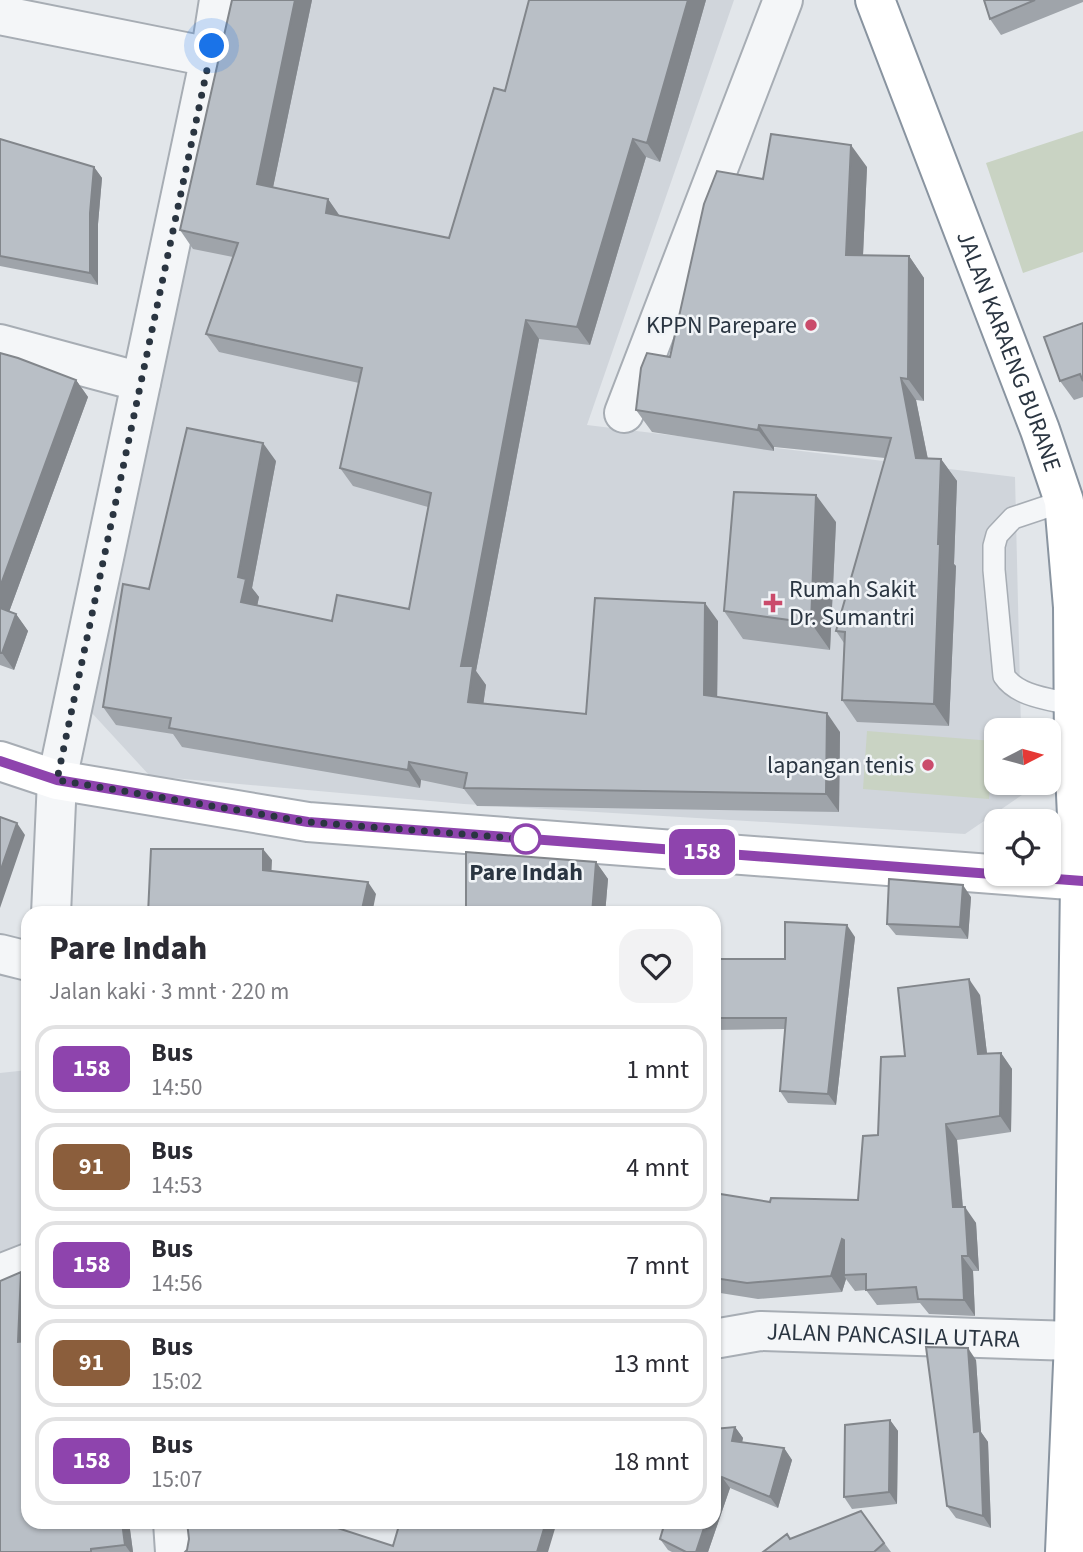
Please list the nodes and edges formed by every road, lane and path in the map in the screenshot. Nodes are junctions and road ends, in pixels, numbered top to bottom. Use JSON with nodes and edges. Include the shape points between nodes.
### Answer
{"nodes":[{"id":1,"x":219,"y":0,"type":"edge"},
{"id":2,"x":783,"y":0,"type":"edge"},
{"id":3,"x":875,"y":0,"type":"edge"},
{"id":4,"x":0,"y":15,"type":"edge"},
{"id":5,"x":210,"y":57,"type":"junction"},
{"id":6,"x":0,"y":344,"type":"edge"},
{"id":7,"x":141,"y":382,"type":"junction"},
{"id":8,"x":624,"y":413,"type":"dead end"},
{"id":9,"x":1064,"y":501,"type":"junction"},
{"id":10,"x":1078,"y":606,"type":"edge"},
{"id":11,"x":1074,"y":705,"type":"junction"},
{"id":12,"x":1079,"y":751,"type":"edge"},
{"id":13,"x":0,"y":761,"type":"edge"},
{"id":14,"x":57,"y":780,"type":"junction"},
{"id":15,"x":1082,"y":881,"type":"edge"},
{"id":16,"x":51,"y":906,"type":"edge"},
{"id":17,"x":0,"y":954,"type":"edge"},
{"id":18,"x":21,"y":959,"type":"edge"},
{"id":19,"x":21,"y":1266,"type":"edge"},
{"id":20,"x":0,"y":1274,"type":"edge"},
{"id":21,"x":721,"y":1338,"type":"edge"},
{"id":22,"x":1074,"y":1341,"type":"junction"},
{"id":23,"x":1077,"y":1410,"type":"edge"},
{"id":24,"x":1076,"y":1512,"type":"edge"},
{"id":25,"x":173,"y":1529,"type":"edge"},
{"id":26,"x":175,"y":1552,"type":"edge"},
{"id":27,"x":1065,"y":1552,"type":"edge"}],
"edges":[{"from":1,"to":5,"type":"street"},
{"from":2,"to":8,"type":"street"},
{"from":3,"to":9,"type":"main road","name":"JALAN KARAENG BURANE"},
{"from":4,"to":5,"type":"street"},
{"from":5,"to":7,"type":"street"},
{"from":6,"to":7,"type":"street"},
{"from":7,"to":14,"type":"street"},
{"from":9,"to":10,"type":"main road","name":"JALAN KARAENG BURANE"},
{"from":9,"to":11,"type":"lane","via":[[1013,518],[1004,526],[994,546],[994,570],[1004,676],[1010,686],[1026,693]]},
{"from":10,"to":11,"type":"main road","name":"JALAN KARAENG BURANE"},
{"from":11,"to":12,"type":"main road","name":"JALAN KARAENG BURANE"},
{"from":12,"to":15,"type":"main road","name":"JALAN KARAENG BURANE"},
{"from":13,"to":14,"type":"main road"},
{"from":14,"to":15,"type":"main road","via":[[308,822]]},
{"from":14,"to":16,"type":"street"},
{"from":15,"to":22,"type":"main road","name":"JALAN KARAENG BURANE"},
{"from":17,"to":18,"type":"street"},
{"from":19,"to":20,"type":"street"},
{"from":21,"to":22,"type":"street","name":"JALAN PANCASILA UTARA","via":[[760,1331]]},
{"from":22,"to":23,"type":"main road","name":"JALAN KARAENG BURANE"},
{"from":23,"to":24,"type":"main road","name":"JALAN KARAENG BURANE"},
{"from":24,"to":27,"type":"main road","name":"JALAN KARAENG BURANE"},
{"from":25,"to":26,"type":"street"}]}
